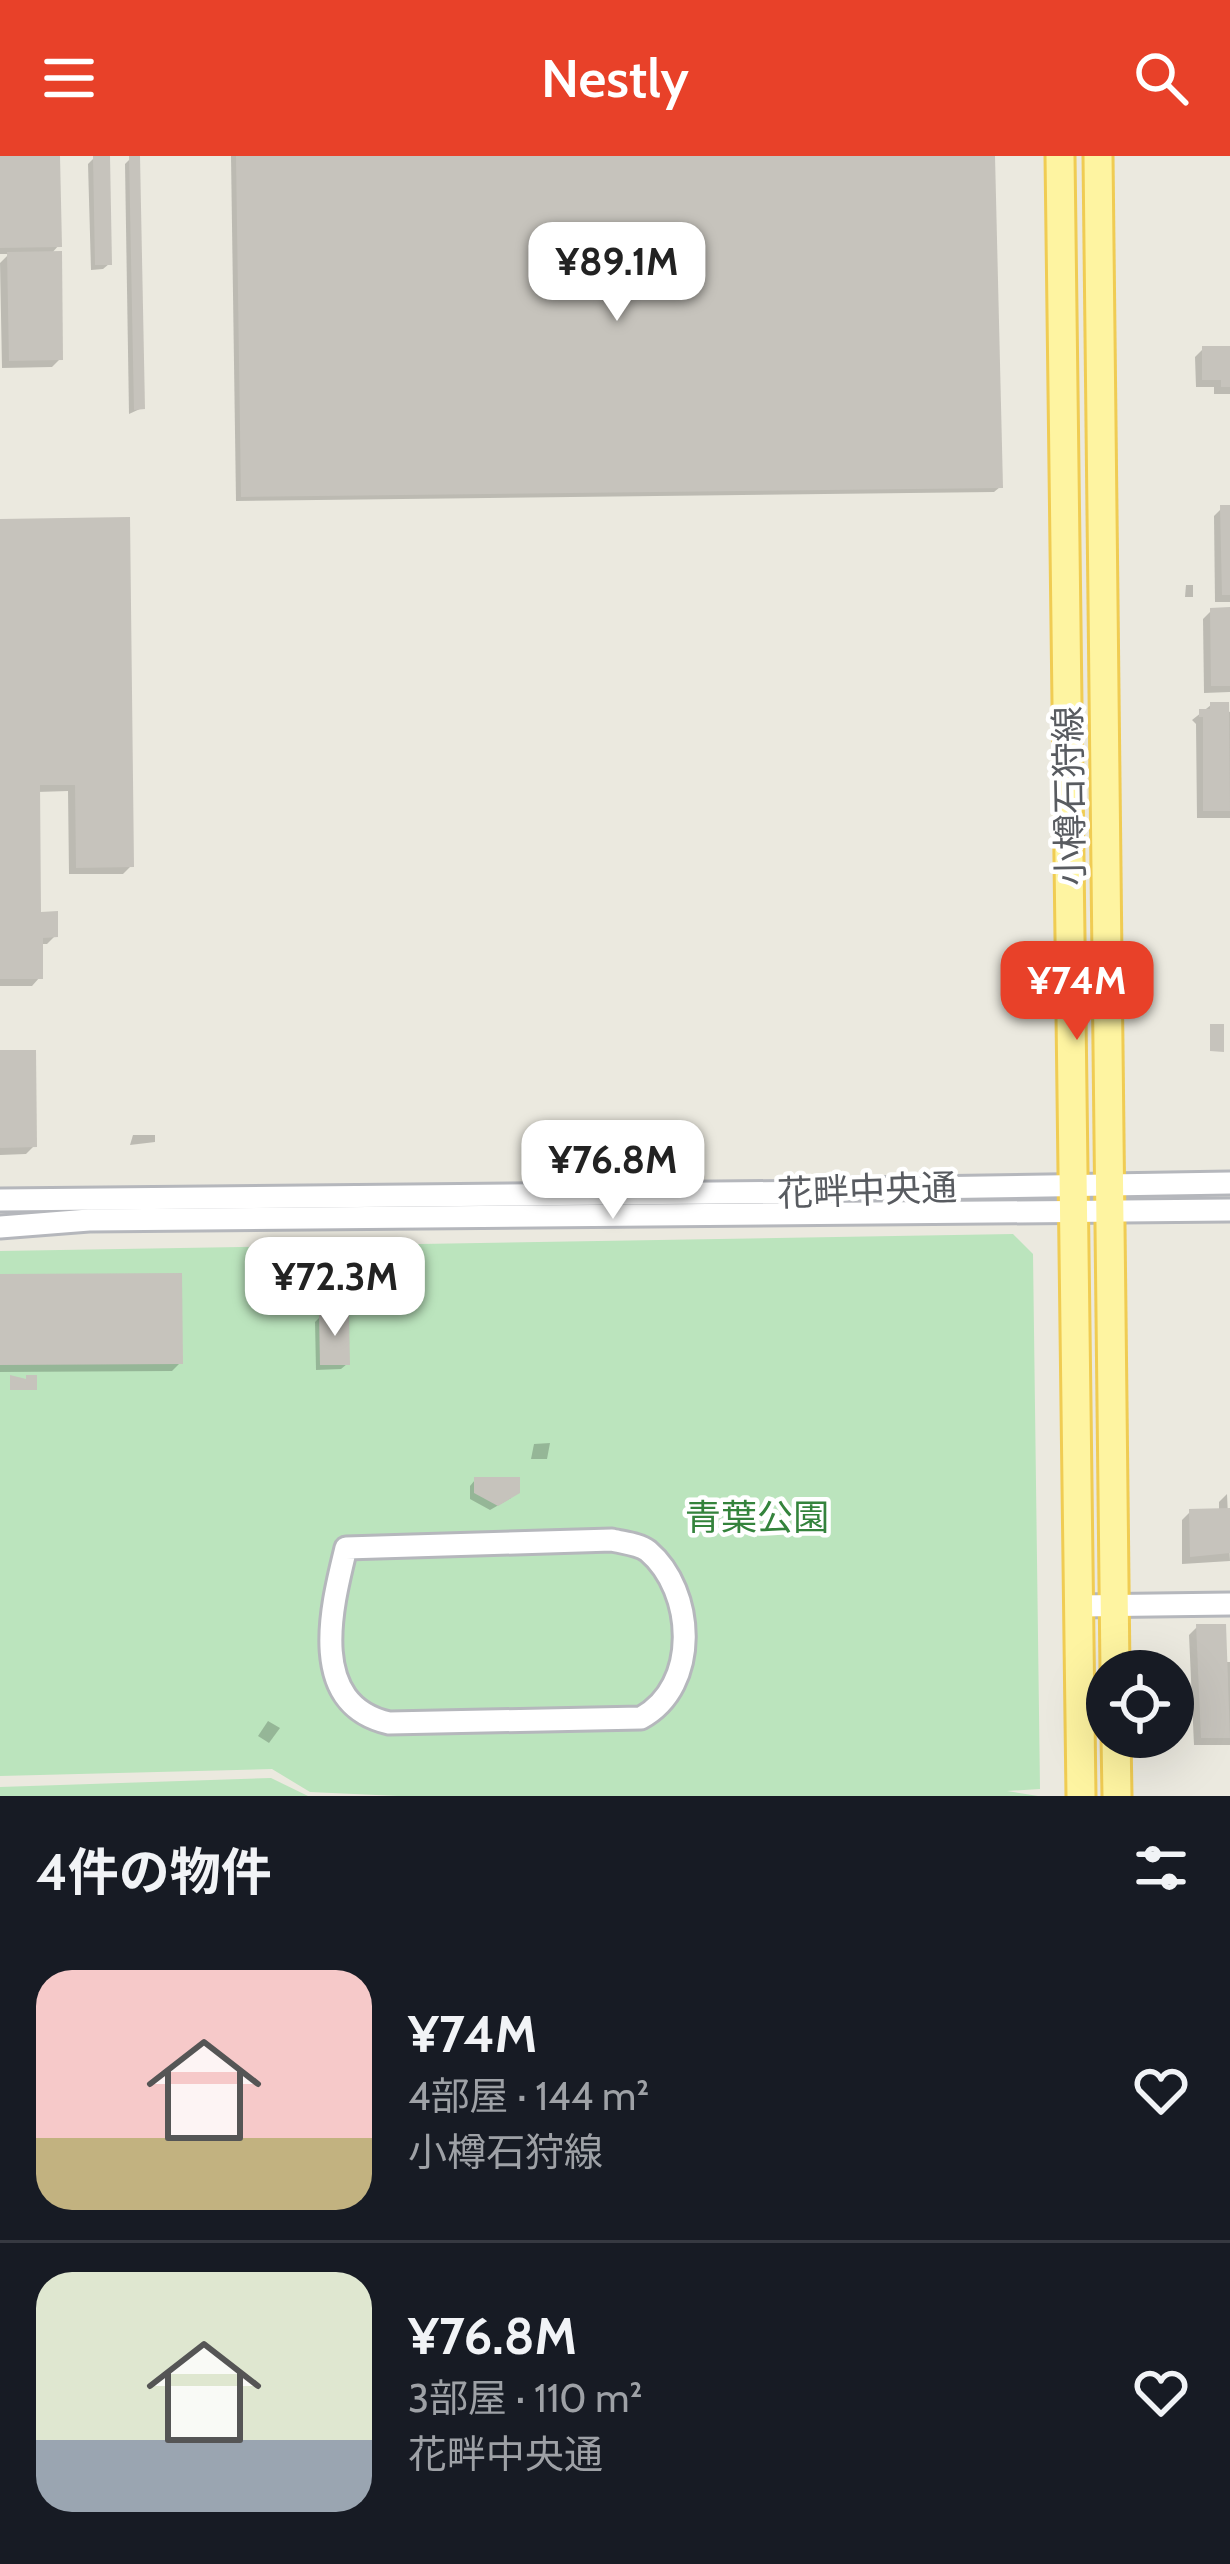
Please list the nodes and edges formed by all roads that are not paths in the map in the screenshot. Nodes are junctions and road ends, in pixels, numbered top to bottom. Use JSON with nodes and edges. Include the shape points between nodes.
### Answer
{"nodes":[{"id":1,"x":1060,"y":156,"type":"edge"},
{"id":2,"x":1098,"y":156,"type":"edge"},
{"id":3,"x":1230,"y":1183,"type":"edge"},
{"id":4,"x":1109,"y":1198,"type":"junction"},
{"id":5,"x":1074,"y":1199,"type":"junction"},
{"id":6,"x":0,"y":1200,"type":"edge"},
{"id":7,"x":1230,"y":1210,"type":"edge"},
{"id":8,"x":0,"y":1227,"type":"edge"},
{"id":9,"x":387,"y":1546,"type":"joint"},
{"id":10,"x":1230,"y":1604,"type":"edge"},
{"id":11,"x":1078,"y":1606,"type":"junction"},
{"id":12,"x":1115,"y":1606,"type":"junction"},
{"id":13,"x":1115,"y":1650,"type":"edge"},
{"id":14,"x":1116,"y":1758,"type":"edge"},
{"id":15,"x":1081,"y":1796,"type":"edge"},
{"id":16,"x":1117,"y":1796,"type":"edge"}],
"edges":[{"from":1,"to":5,"type":"main road","name":"小樽石狩線"},
{"from":2,"to":4,"type":"main road","name":"小樽石狩線"},
{"from":3,"to":4,"type":"street","name":"花畔中央通"},
{"from":4,"to":5,"type":"street","name":"花畔中央通"},
{"from":4,"to":7,"type":"street","name":"花畔中央通"},
{"from":4,"to":12,"type":"main road","name":"小樽石狩線"},
{"from":5,"to":6,"type":"street","name":"花畔中央通","via":[[854,1189]]},
{"from":5,"to":8,"type":"street","name":"花畔中央通","via":[[848,1211]]},
{"from":5,"to":11,"type":"main road","name":"小樽石狩線"},
{"from":9,"to":9,"type":"street","via":[[612,1540],[644,1547],[671,1578],[682,1612],[684,1649],[674,1682],[655,1710],[627,1720],[379,1720],[338,1682],[329,1632],[346,1548]]},
{"from":10,"to":12,"type":"street"},
{"from":11,"to":12,"type":"street"},
{"from":11,"to":15,"type":"main road","name":"小樽石狩線"},
{"from":12,"to":13,"type":"main road","name":"小樽石狩線"},
{"from":14,"to":16,"type":"main road"}]}
